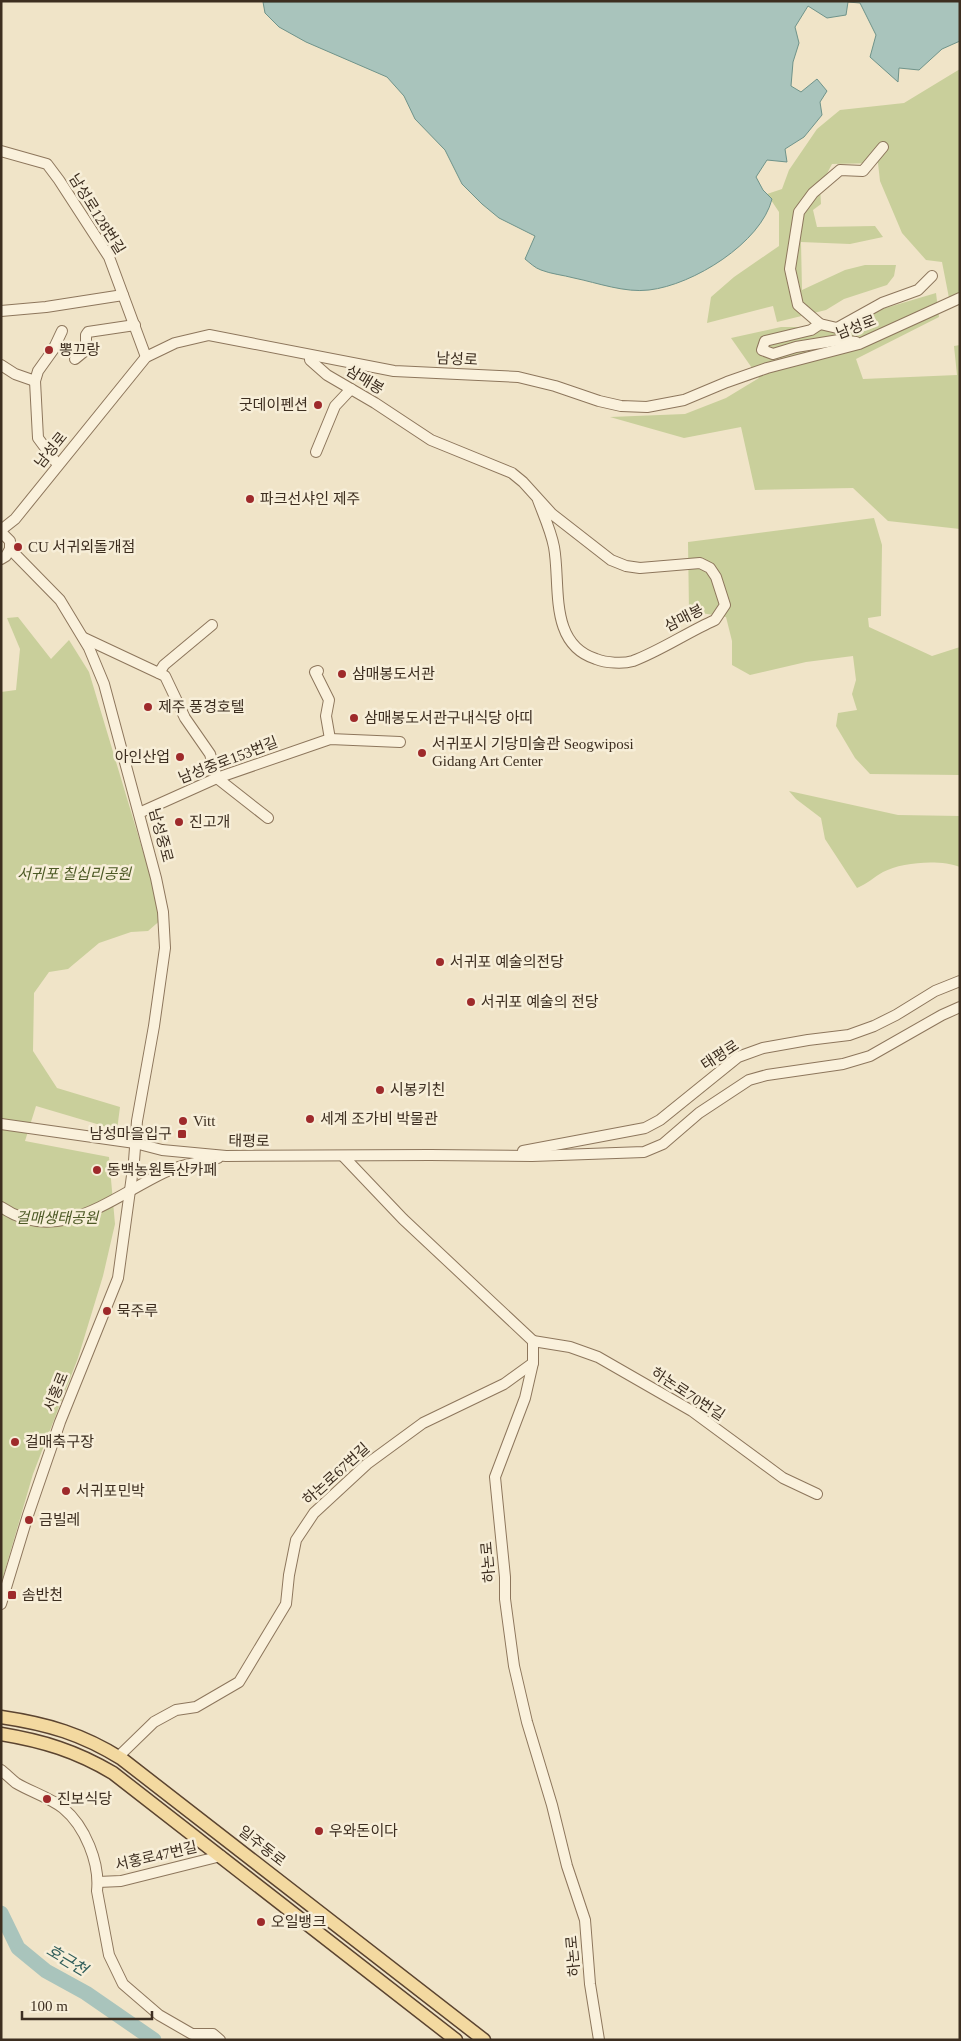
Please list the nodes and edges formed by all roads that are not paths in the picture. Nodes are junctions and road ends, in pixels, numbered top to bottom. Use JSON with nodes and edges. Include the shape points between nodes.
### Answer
{"nodes":[{"id":1,"x":882,"y":147,"type":"dead end"},
{"id":2,"x":1,"y":151,"type":"edge"},
{"id":3,"x":932,"y":276,"type":"dead end"},
{"id":4,"x":123,"y":295,"type":"junction"},
{"id":5,"x":960,"y":298,"type":"edge"},
{"id":6,"x":1,"y":311,"type":"edge"},
{"id":7,"x":820,"y":324,"type":"junction"},
{"id":8,"x":134,"y":326,"type":"junction"},
{"id":9,"x":62,"y":331,"type":"dead end"},
{"id":10,"x":859,"y":344,"type":"junction"},
{"id":11,"x":310,"y":356,"type":"junction"},
{"id":12,"x":146,"y":357,"type":"junction"},
{"id":13,"x":75,"y":359,"type":"dead end"},
{"id":14,"x":1,"y":365,"type":"edge"},
{"id":15,"x":35,"y":381,"type":"junction"},
{"id":16,"x":351,"y":389,"type":"junction"},
{"id":17,"x":316,"y":452,"type":"dead end"},
{"id":18,"x":58,"y":465,"type":"junction"},
{"id":19,"x":538,"y":500,"type":"junction"},
{"id":20,"x":3,"y":533,"type":"edge"},
{"id":21,"x":6,"y":555,"type":"edge"},
{"id":22,"x":212,"y":625,"type":"dead end"},
{"id":23,"x":84,"y":638,"type":"junction"},
{"id":24,"x":318,"y":671,"type":"dead end"},
{"id":25,"x":159,"y":673,"type":"junction"},
{"id":26,"x":330,"y":739,"type":"junction"},
{"id":27,"x":400,"y":742,"type":"dead end"},
{"id":28,"x":218,"y":778,"type":"junction"},
{"id":29,"x":139,"y":813,"type":"junction"},
{"id":30,"x":268,"y":818,"type":"dead end"},
{"id":31,"x":960,"y":982,"type":"edge"},
{"id":32,"x":960,"y":1008,"type":"edge"},
{"id":33,"x":1,"y":1124,"type":"edge"},
{"id":34,"x":135,"y":1143,"type":"junction"},
{"id":35,"x":500,"y":1155,"type":"junction"},
{"id":36,"x":226,"y":1156,"type":"junction"},
{"id":37,"x":344,"y":1157,"type":"junction"},
{"id":38,"x":130,"y":1191,"type":"junction"},
{"id":39,"x":1,"y":1207,"type":"edge"},
{"id":40,"x":533,"y":1341,"type":"junction"},
{"id":41,"x":533,"y":1363,"type":"junction"},
{"id":42,"x":817,"y":1494,"type":"dead end"},
{"id":43,"x":1,"y":1604,"type":"edge"},
{"id":44,"x":1,"y":1717,"type":"edge"},
{"id":45,"x":1,"y":1734,"type":"edge"},
{"id":46,"x":119,"y":1756,"type":"junction"},
{"id":47,"x":1,"y":1770,"type":"edge"},
{"id":48,"x":221,"y":1856,"type":"junction"},
{"id":49,"x":98,"y":1882,"type":"junction"},
{"id":50,"x":220,"y":2040,"type":"edge"},
{"id":51,"x":456,"y":2040,"type":"edge"},
{"id":52,"x":484,"y":2040,"type":"edge"},
{"id":53,"x":599,"y":2040,"type":"edge"}],
"edges":[{"from":1,"to":7,"type":"street","via":[[863,172],[840,170],[812,193],[799,212],[790,270],[798,305]]},
{"from":2,"to":4,"type":"street","name":"남성로128번길","via":[[47,164],[109,257]]},
{"from":3,"to":7,"type":"street","via":[[918,290],[882,302],[837,328]]},
{"from":4,"to":6,"type":"street"},
{"from":4,"to":8,"type":"street","name":"남성로128번길"},
{"from":5,"to":10,"type":"street","name":"남성로"},
{"from":7,"to":10,"type":"street","via":[[811,330],[766,341],[762,350],[773,354],[839,340]]},
{"from":8,"to":12,"type":"street","name":"남성로128번길"},
{"from":8,"to":13,"type":"street","via":[[88,332],[86,350]]},
{"from":9,"to":15,"type":"street"},
{"from":10,"to":11,"type":"street","name":"남성로","via":[[767,368],[684,400],[660,406],[633,407],[599,401],[518,377],[394,371]]},
{"from":11,"to":12,"type":"street","name":"남성로","via":[[209,336],[175,343]]},
{"from":11,"to":16,"type":"street","name":"삼매봉","via":[[322,372]]},
{"from":12,"to":18,"type":"street","name":"남성로"},
{"from":14,"to":15,"type":"street","via":[[14,374]]},
{"from":15,"to":18,"type":"street","via":[[38,438]]},
{"from":16,"to":17,"type":"street","via":[[336,406]]},
{"from":16,"to":19,"type":"street","name":"삼매봉","via":[[431,440],[512,473]]},
{"from":18,"to":20,"type":"street","name":"남성로"},
{"from":19,"to":19,"type":"street","name":"삼매봉","via":[[554,547],[560,621],[575,647],[586,656],[605,662],[632,661],[715,620],[725,605],[710,568],[700,563],[640,568],[610,560]]},
{"from":20,"to":21,"type":"street","name":"남성로"},
{"from":21,"to":23,"type":"street","name":"남성중로","via":[[22,563],[60,600]]},
{"from":22,"to":25,"type":"street"},
{"from":23,"to":25,"type":"street"},
{"from":23,"to":29,"type":"street","name":"남성중로","via":[[104,684]]},
{"from":24,"to":26,"type":"street","via":[[314,672],[329,700],[326,716]]},
{"from":25,"to":28,"type":"street","via":[[165,676],[185,718],[210,754]]},
{"from":26,"to":27,"type":"street"},
{"from":26,"to":28,"type":"street","name":"남성중로153번길"},
{"from":28,"to":29,"type":"street","name":"남성중로153번길"},
{"from":28,"to":30,"type":"street"},
{"from":29,"to":34,"type":"street","name":"남성중로","via":[[163,912],[165,948]]},
{"from":31,"to":35,"type":"street","name":"태평로","via":[[935,991],[896,1016],[849,1035],[763,1048],[738,1057],[660,1120],[645,1128]]},
{"from":32,"to":35,"type":"street","name":"태평로","via":[[870,1056],[843,1064],[749,1080],[699,1113],[663,1144],[644,1152]]},
{"from":33,"to":34,"type":"street","name":"태평로"},
{"from":34,"to":36,"type":"street","name":"태평로","via":[[162,1150]]},
{"from":34,"to":38,"type":"street","name":"서홍로"},
{"from":35,"to":37,"type":"street","name":"태평로"},
{"from":36,"to":37,"type":"street","name":"태평로"},
{"from":36,"to":38,"type":"street","via":[[164,1172]]},
{"from":37,"to":40,"type":"street","via":[[403,1219]]},
{"from":38,"to":39,"type":"street","via":[[92,1210],[49,1223],[22,1219]]},
{"from":38,"to":43,"type":"street","name":"서홍로","via":[[118,1278],[57,1431]]},
{"from":40,"to":41,"type":"street","name":"하논로"},
{"from":40,"to":42,"type":"street","name":"하논로70번길","via":[[570,1347],[598,1357],[692,1411],[783,1478]]},
{"from":41,"to":46,"type":"street","name":"하논로67번길","via":[[504,1384],[422,1423],[367,1464],[314,1513],[296,1540],[286,1604],[239,1682],[196,1707],[176,1710],[154,1722]]},
{"from":41,"to":53,"type":"street","name":"하논로","via":[[525,1398],[495,1477],[505,1599],[514,1666],[527,1722],[584,1920]]},
{"from":44,"to":46,"type":"main road","name":"일주동로","via":[[66,1730]]},
{"from":45,"to":48,"type":"main road","via":[[60,1746],[95,1762]]},
{"from":46,"to":52,"type":"main road","name":"일주동로"},
{"from":47,"to":49,"type":"street","name":"서홍로47번길","via":[[16,1783],[64,1809],[81,1829],[94,1860]]},
{"from":48,"to":49,"type":"street","name":"서홍로47번길","via":[[121,1881]]},
{"from":48,"to":51,"type":"main road"},
{"from":49,"to":50,"type":"street","name":"서홍로47번길","via":[[109,1955],[123,1984],[159,2015],[192,2034],[214,2034]]}]}
